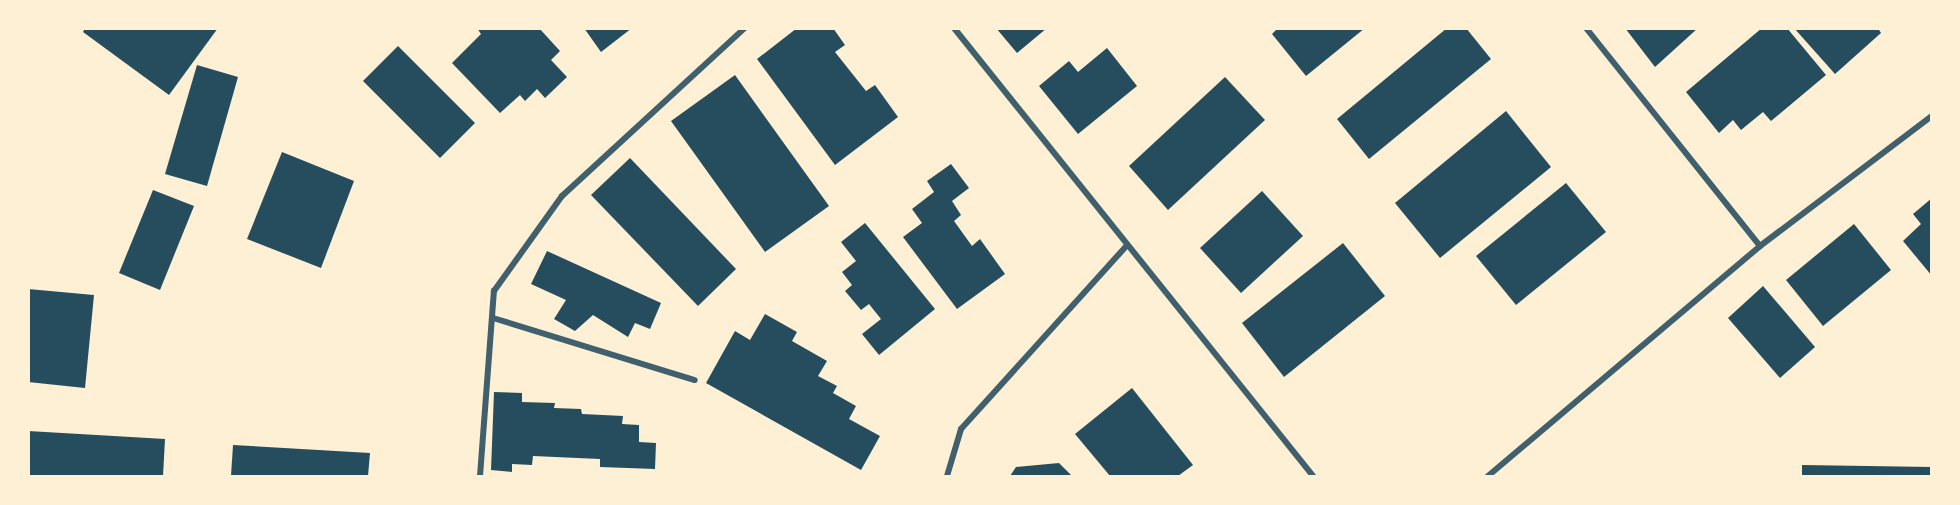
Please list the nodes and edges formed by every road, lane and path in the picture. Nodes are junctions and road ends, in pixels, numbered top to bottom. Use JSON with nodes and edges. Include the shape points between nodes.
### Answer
{"nodes":[{"id":1,"x":745,"y":28,"type":"edge"},
{"id":2,"x":954,"y":28,"type":"edge"},
{"id":3,"x":1586,"y":28,"type":"edge"},
{"id":4,"x":1932,"y":116,"type":"edge"},
{"id":5,"x":1127,"y":244,"type":"junction"},
{"id":6,"x":1760,"y":246,"type":"junction"},
{"id":7,"x":493,"y":318,"type":"junction"},
{"id":8,"x":694,"y":380,"type":"dead end"},
{"id":9,"x":480,"y":477,"type":"edge"},
{"id":10,"x":948,"y":477,"type":"edge"},
{"id":11,"x":1313,"y":477,"type":"edge"},
{"id":12,"x":1488,"y":477,"type":"edge"}],
"edges":[{"from":1,"to":7,"type":"street","via":[[562,196],[494,291]]},
{"from":2,"to":5,"type":"street"},
{"from":3,"to":6,"type":"street"},
{"from":4,"to":6,"type":"street"},
{"from":5,"to":10,"type":"street","via":[[961,429]]},
{"from":5,"to":11,"type":"street"},
{"from":6,"to":12,"type":"street"},
{"from":7,"to":8,"type":"street"},
{"from":7,"to":9,"type":"street"}]}
